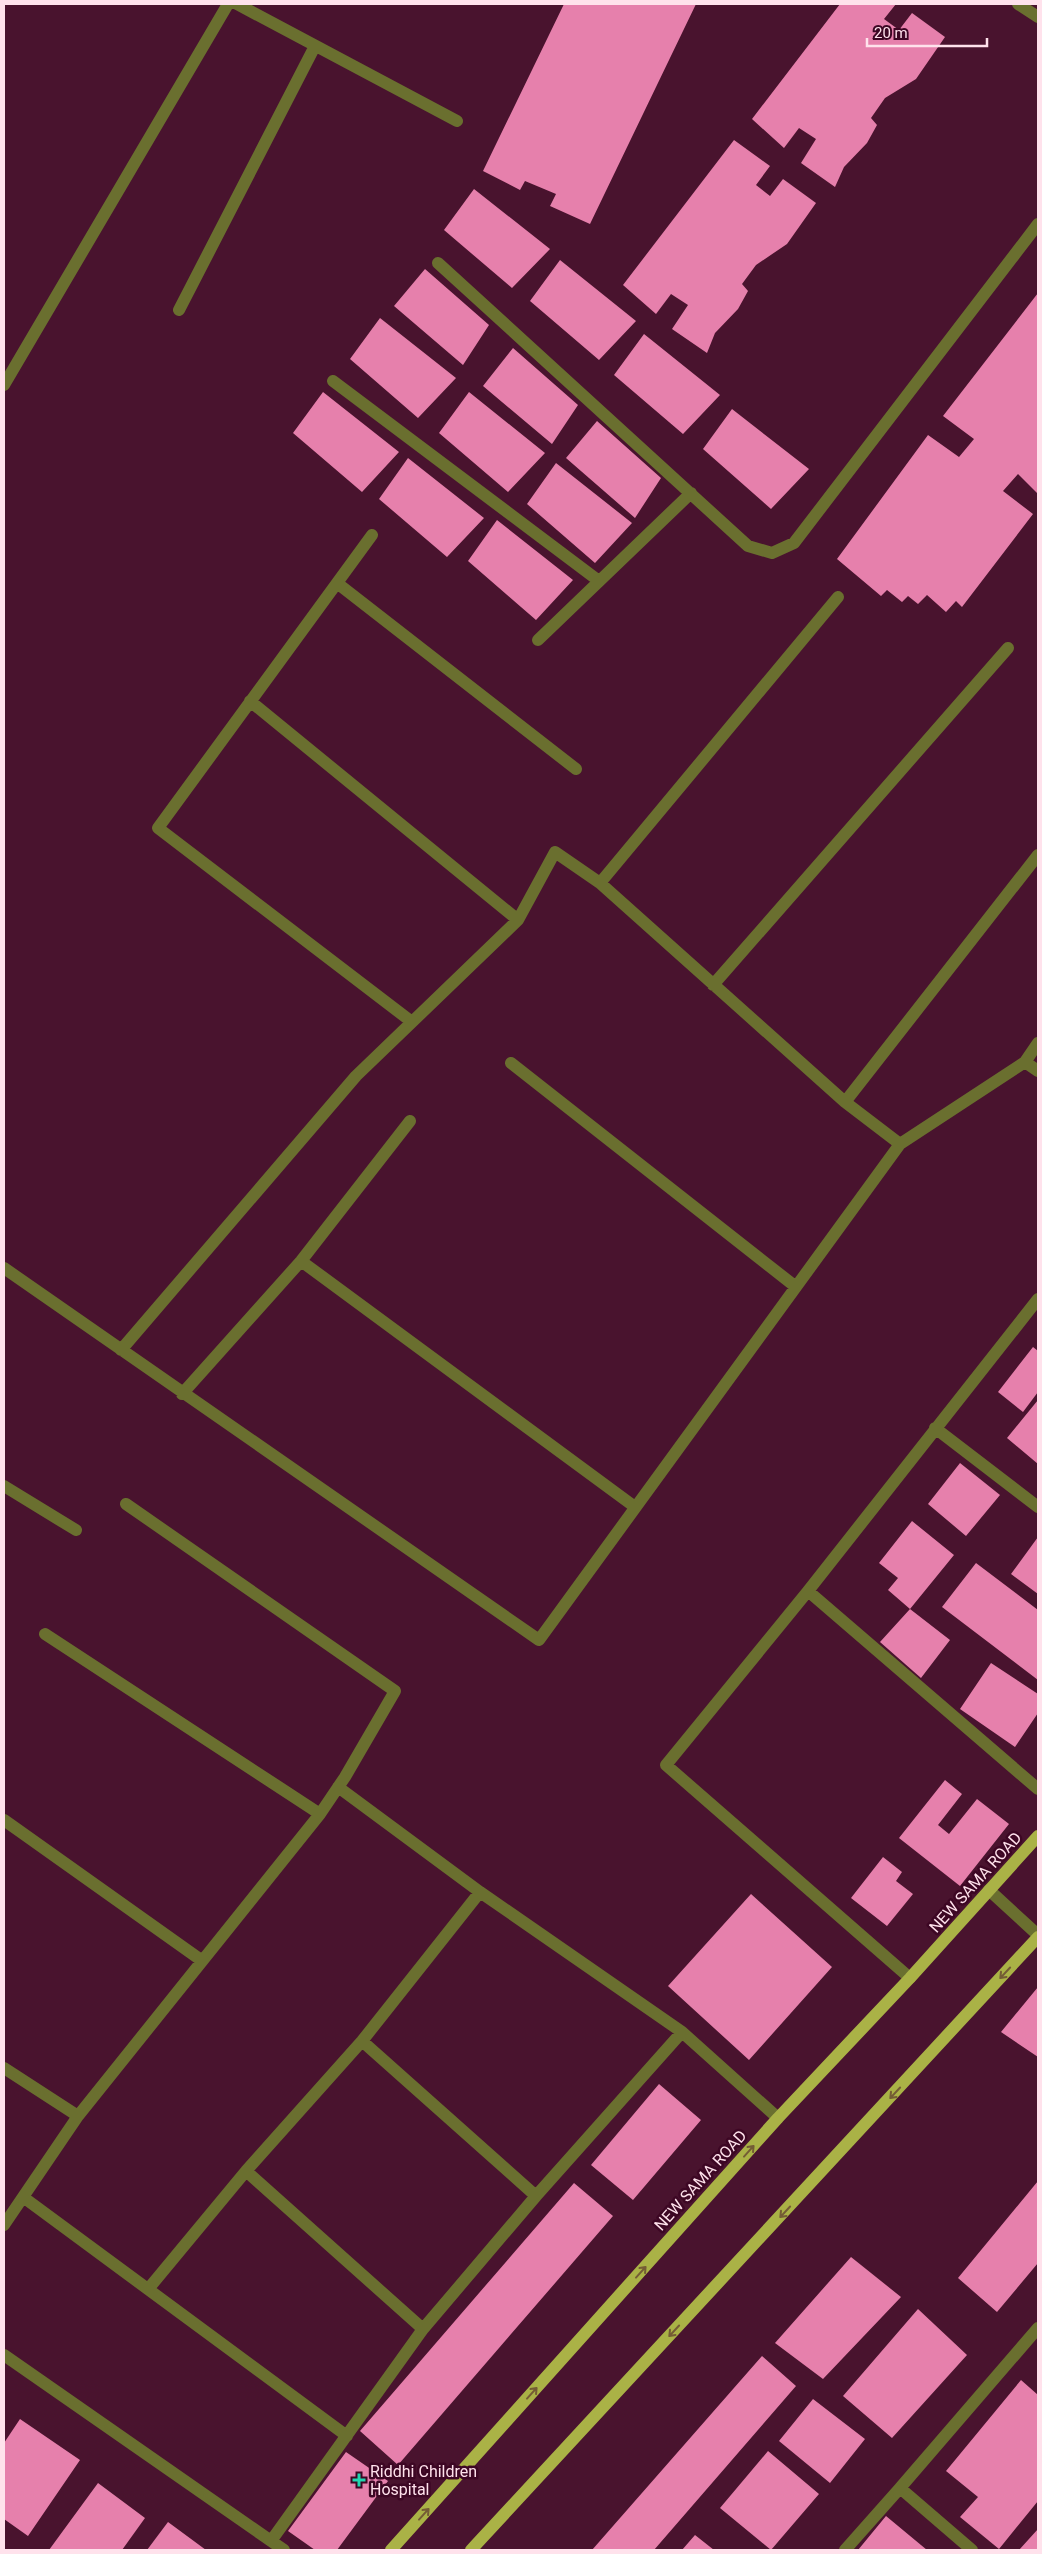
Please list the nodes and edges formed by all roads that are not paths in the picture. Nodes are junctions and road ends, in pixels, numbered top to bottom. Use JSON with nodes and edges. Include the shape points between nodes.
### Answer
{"nodes":[{"id":1,"x":228,"y":4,"type":"edge"},
{"id":2,"x":237,"y":4,"type":"edge"},
{"id":3,"x":1018,"y":4,"type":"edge"},
{"id":4,"x":1038,"y":17,"type":"edge"},
{"id":5,"x":315,"y":46,"type":"junction"},
{"id":6,"x":457,"y":121,"type":"dead end"},
{"id":7,"x":1038,"y":224,"type":"edge"},
{"id":8,"x":438,"y":264,"type":"dead end"},
{"id":9,"x":179,"y":310,"type":"dead end"},
{"id":10,"x":332,"y":381,"type":"dead end"},
{"id":11,"x":4,"y":385,"type":"edge"},
{"id":12,"x":691,"y":493,"type":"junction"},
{"id":13,"x":372,"y":535,"type":"dead end"},
{"id":14,"x":599,"y":581,"type":"junction"},
{"id":15,"x":337,"y":583,"type":"junction"},
{"id":16,"x":838,"y":597,"type":"dead end"},
{"id":17,"x":538,"y":640,"type":"dead end"},
{"id":18,"x":1008,"y":648,"type":"dead end"},
{"id":19,"x":250,"y":700,"type":"junction"},
{"id":20,"x":576,"y":769,"type":"dead end"},
{"id":21,"x":1038,"y":855,"type":"edge"},
{"id":22,"x":600,"y":883,"type":"junction"},
{"id":23,"x":518,"y":920,"type":"junction"},
{"id":24,"x":713,"y":985,"type":"junction"},
{"id":25,"x":412,"y":1022,"type":"junction"},
{"id":26,"x":1038,"y":1043,"type":"edge"},
{"id":27,"x":1025,"y":1062,"type":"junction"},
{"id":28,"x":511,"y":1063,"type":"dead end"},
{"id":29,"x":1038,"y":1071,"type":"edge"},
{"id":30,"x":845,"y":1102,"type":"junction"},
{"id":31,"x":410,"y":1121,"type":"dead end"},
{"id":32,"x":900,"y":1144,"type":"junction"},
{"id":33,"x":301,"y":1261,"type":"junction"},
{"id":34,"x":4,"y":1268,"type":"edge"},
{"id":35,"x":796,"y":1287,"type":"junction"},
{"id":36,"x":1038,"y":1298,"type":"edge"},
{"id":37,"x":121,"y":1350,"type":"junction"},
{"id":38,"x":182,"y":1394,"type":"junction"},
{"id":39,"x":935,"y":1428,"type":"junction"},
{"id":40,"x":4,"y":1486,"type":"edge"},
{"id":41,"x":126,"y":1504,"type":"dead end"},
{"id":42,"x":636,"y":1507,"type":"junction"},
{"id":43,"x":1038,"y":1507,"type":"edge"},
{"id":44,"x":76,"y":1530,"type":"dead end"},
{"id":45,"x":808,"y":1590,"type":"junction"},
{"id":46,"x":45,"y":1634,"type":"dead end"},
{"id":47,"x":338,"y":1786,"type":"junction"},
{"id":48,"x":1038,"y":1789,"type":"edge"},
{"id":49,"x":320,"y":1814,"type":"junction"},
{"id":50,"x":4,"y":1820,"type":"edge"},
{"id":51,"x":1038,"y":1836,"type":"edge"},
{"id":52,"x":989,"y":1890,"type":"junction"},
{"id":53,"x":480,"y":1892,"type":"junction"},
{"id":54,"x":1038,"y":1936,"type":"edge"},
{"id":55,"x":201,"y":1960,"type":"junction"},
{"id":56,"x":910,"y":1978,"type":"junction"},
{"id":57,"x":682,"y":2032,"type":"junction"},
{"id":58,"x":362,"y":2041,"type":"junction"},
{"id":59,"x":4,"y":2068,"type":"edge"},
{"id":60,"x":78,"y":2116,"type":"junction"},
{"id":61,"x":778,"y":2118,"type":"junction"},
{"id":62,"x":246,"y":2171,"type":"junction"},
{"id":63,"x":536,"y":2196,"type":"junction"},
{"id":64,"x":23,"y":2197,"type":"junction"},
{"id":65,"x":4,"y":2225,"type":"edge"},
{"id":66,"x":149,"y":2288,"type":"junction"},
{"id":67,"x":1038,"y":2328,"type":"edge"},
{"id":68,"x":424,"y":2329,"type":"junction"},
{"id":69,"x":4,"y":2355,"type":"edge"},
{"id":70,"x":347,"y":2436,"type":"junction"},
{"id":71,"x":900,"y":2488,"type":"junction"},
{"id":72,"x":271,"y":2541,"type":"junction"},
{"id":73,"x":284,"y":2550,"type":"edge"},
{"id":74,"x":391,"y":2550,"type":"edge"},
{"id":75,"x":471,"y":2550,"type":"edge"},
{"id":76,"x":845,"y":2550,"type":"edge"},
{"id":77,"x":972,"y":2550,"type":"edge"}],
"edges":[{"from":1,"to":11,"type":"street"},
{"from":2,"to":5,"type":"street"},
{"from":3,"to":4,"type":"street"},
{"from":5,"to":6,"type":"street"},
{"from":5,"to":9,"type":"street"},
{"from":7,"to":12,"type":"street","via":[[794,543],[772,553],[748,546]]},
{"from":8,"to":12,"type":"street"},
{"from":10,"to":14,"type":"street"},
{"from":12,"to":14,"type":"street"},
{"from":13,"to":15,"type":"street"},
{"from":14,"to":17,"type":"street"},
{"from":15,"to":19,"type":"street"},
{"from":15,"to":20,"type":"street"},
{"from":16,"to":22,"type":"street"},
{"from":18,"to":24,"type":"street"},
{"from":19,"to":23,"type":"street"},
{"from":19,"to":25,"type":"street","via":[[158,828]]},
{"from":21,"to":30,"type":"street"},
{"from":22,"to":23,"type":"street","via":[[555,852]]},
{"from":22,"to":24,"type":"street"},
{"from":23,"to":25,"type":"street"},
{"from":24,"to":30,"type":"street"},
{"from":25,"to":37,"type":"street","via":[[356,1076]]},
{"from":26,"to":27,"type":"street"},
{"from":27,"to":29,"type":"street"},
{"from":27,"to":32,"type":"street"},
{"from":28,"to":35,"type":"street"},
{"from":30,"to":32,"type":"street"},
{"from":31,"to":33,"type":"street"},
{"from":32,"to":35,"type":"street"},
{"from":33,"to":38,"type":"street"},
{"from":33,"to":42,"type":"street"},
{"from":34,"to":37,"type":"street"},
{"from":35,"to":42,"type":"street"},
{"from":36,"to":39,"type":"street"},
{"from":37,"to":38,"type":"street"},
{"from":38,"to":42,"type":"street","via":[[538,1640]]},
{"from":39,"to":43,"type":"street"},
{"from":39,"to":45,"type":"street"},
{"from":40,"to":44,"type":"street"},
{"from":41,"to":47,"type":"street","via":[[395,1691]]},
{"from":45,"to":48,"type":"street"},
{"from":45,"to":56,"type":"street","via":[[666,1765]]},
{"from":46,"to":49,"type":"street"},
{"from":47,"to":49,"type":"street"},
{"from":47,"to":53,"type":"street"},
{"from":49,"to":55,"type":"street"},
{"from":50,"to":55,"type":"street"},
{"from":51,"to":52,"type":"main road","name":"NEW SAMA ROAD"},
{"from":52,"to":54,"type":"street"},
{"from":52,"to":56,"type":"main road","name":"NEW SAMA ROAD"},
{"from":53,"to":57,"type":"street"},
{"from":53,"to":58,"type":"street"},
{"from":54,"to":75,"type":"main road","one_way":true},
{"from":55,"to":60,"type":"street"},
{"from":56,"to":61,"type":"main road","name":"NEW SAMA ROAD"},
{"from":57,"to":61,"type":"street"},
{"from":57,"to":63,"type":"street"},
{"from":58,"to":62,"type":"street"},
{"from":58,"to":63,"type":"street"},
{"from":59,"to":60,"type":"street"},
{"from":60,"to":64,"type":"street"},
{"from":74,"to":61,"type":"main road","name":"NEW SAMA ROAD","one_way":true},
{"from":62,"to":66,"type":"street"},
{"from":62,"to":68,"type":"street"},
{"from":63,"to":68,"type":"street"},
{"from":64,"to":65,"type":"street"},
{"from":64,"to":66,"type":"street"},
{"from":66,"to":70,"type":"street"},
{"from":67,"to":71,"type":"street"},
{"from":68,"to":70,"type":"street"},
{"from":69,"to":72,"type":"street"},
{"from":70,"to":72,"type":"street"},
{"from":71,"to":76,"type":"street"},
{"from":71,"to":77,"type":"street"},
{"from":72,"to":73,"type":"street"}]}
